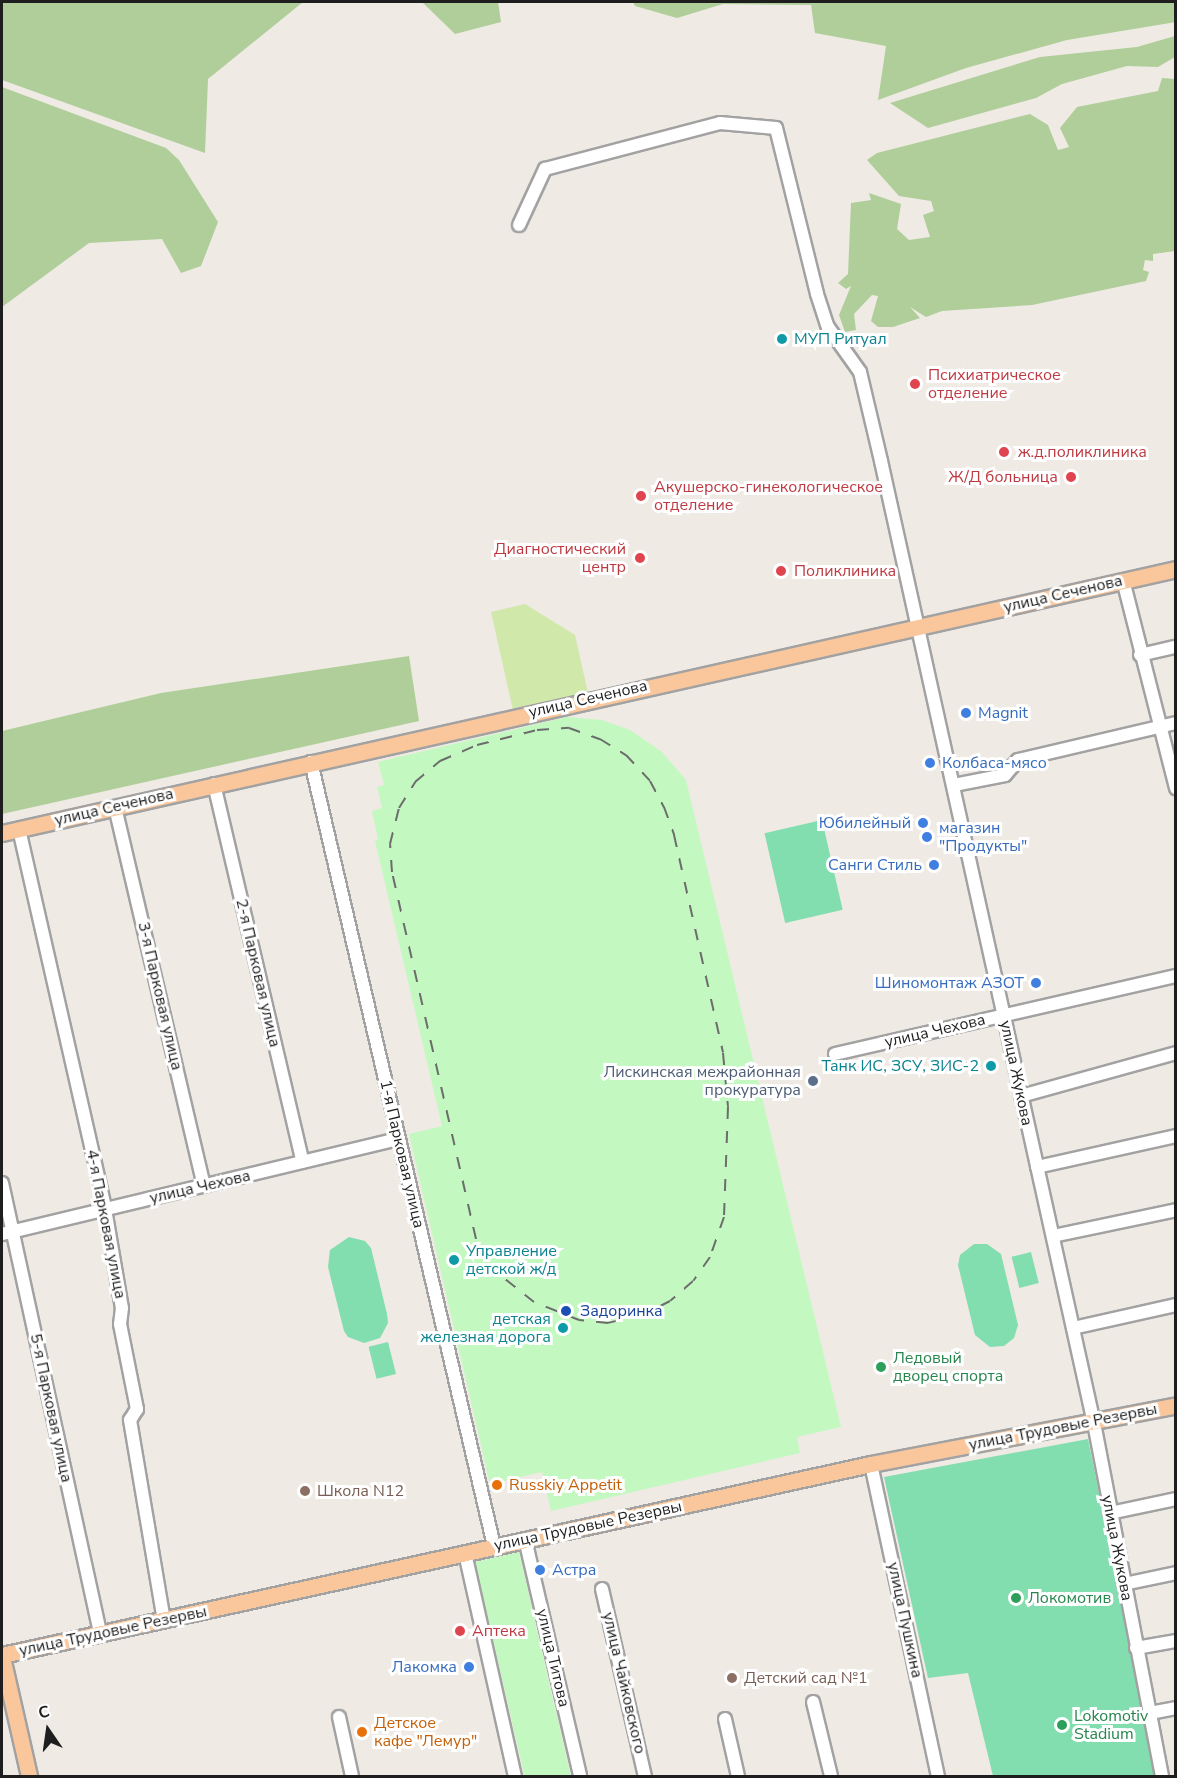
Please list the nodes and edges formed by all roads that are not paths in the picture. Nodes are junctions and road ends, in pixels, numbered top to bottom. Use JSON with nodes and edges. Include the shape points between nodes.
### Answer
{"nodes":[{"id":1,"x":519,"y":225,"type":"dead end"},
{"id":2,"x":1176,"y":569,"type":"edge"},
{"id":3,"x":1123,"y":580,"type":"junction"},
{"id":4,"x":920,"y":626,"type":"junction"},
{"id":5,"x":1176,"y":647,"type":"edge"},
{"id":6,"x":1140,"y":655,"type":"junction"},
{"id":7,"x":1176,"y":723,"type":"edge"},
{"id":8,"x":1157,"y":727,"type":"junction"},
{"id":9,"x":311,"y":762,"type":"junction"},
{"id":10,"x":214,"y":784,"type":"junction"},
{"id":11,"x":954,"y":785,"type":"junction"},
{"id":12,"x":1176,"y":788,"type":"edge"},
{"id":13,"x":116,"y":807,"type":"junction"},
{"id":14,"x":19,"y":829,"type":"junction"},
{"id":15,"x":2,"y":833,"type":"edge"},
{"id":16,"x":1176,"y":976,"type":"edge"},
{"id":17,"x":1004,"y":1016,"type":"junction"},
{"id":18,"x":1176,"y":1053,"type":"edge"},
{"id":19,"x":835,"y":1054,"type":"dead end"},
{"id":20,"x":1021,"y":1096,"type":"junction"},
{"id":21,"x":1176,"y":1136,"type":"edge"},
{"id":22,"x":398,"y":1139,"type":"junction"},
{"id":23,"x":303,"y":1162,"type":"junction"},
{"id":24,"x":1037,"y":1167,"type":"junction"},
{"id":25,"x":2,"y":1183,"type":"edge"},
{"id":26,"x":204,"y":1186,"type":"junction"},
{"id":27,"x":105,"y":1209,"type":"junction"},
{"id":28,"x":1176,"y":1210,"type":"edge"},
{"id":29,"x":7,"y":1233,"type":"edge"},
{"id":30,"x":1053,"y":1236,"type":"junction"},
{"id":31,"x":1176,"y":1305,"type":"edge"},
{"id":32,"x":1073,"y":1328,"type":"junction"},
{"id":33,"x":1176,"y":1405,"type":"edge"},
{"id":34,"x":1094,"y":1423,"type":"junction"},
{"id":35,"x":871,"y":1464,"type":"junction"},
{"id":36,"x":1176,"y":1498,"type":"edge"},
{"id":37,"x":1110,"y":1513,"type":"junction"},
{"id":38,"x":525,"y":1539,"type":"junction"},
{"id":39,"x":494,"y":1546,"type":"junction"},
{"id":40,"x":465,"y":1553,"type":"junction"},
{"id":41,"x":1176,"y":1574,"type":"edge"},
{"id":42,"x":1124,"y":1584,"type":"junction"},
{"id":43,"x":602,"y":1589,"type":"dead end"},
{"id":44,"x":164,"y":1620,"type":"junction"},
{"id":45,"x":100,"y":1634,"type":"junction"},
{"id":46,"x":1176,"y":1641,"type":"edge"},
{"id":47,"x":1136,"y":1648,"type":"junction"},
{"id":48,"x":2,"y":1656,"type":"edge"},
{"id":49,"x":813,"y":1702,"type":"dead end"},
{"id":50,"x":1176,"y":1708,"type":"edge"},
{"id":51,"x":1150,"y":1713,"type":"junction"},
{"id":52,"x":339,"y":1717,"type":"dead end"},
{"id":53,"x":725,"y":1719,"type":"dead end"},
{"id":54,"x":29,"y":1776,"type":"edge"},
{"id":55,"x":352,"y":1776,"type":"edge"},
{"id":56,"x":515,"y":1776,"type":"edge"},
{"id":57,"x":580,"y":1776,"type":"edge"},
{"id":58,"x":645,"y":1776,"type":"edge"},
{"id":59,"x":738,"y":1776,"type":"edge"},
{"id":60,"x":831,"y":1776,"type":"edge"},
{"id":61,"x":938,"y":1776,"type":"edge"},
{"id":62,"x":1162,"y":1776,"type":"edge"}],
"edges":[{"from":1,"to":4,"type":"street","name":"улица Жукова","via":[[545,169],[720,123],[776,128],[828,327],[860,372]]},
{"from":2,"to":3,"type":"main road","name":"улица Сеченова"},
{"from":3,"to":4,"type":"main road","name":"улица Сеченова"},
{"from":3,"to":6,"type":"street"},
{"from":4,"to":9,"type":"main road","name":"улица Сеченова"},
{"from":4,"to":11,"type":"street","name":"улица Жукова"},
{"from":5,"to":6,"type":"street"},
{"from":6,"to":8,"type":"street"},
{"from":7,"to":8,"type":"street"},
{"from":8,"to":11,"type":"street","via":[[1018,760],[1005,775]]},
{"from":8,"to":12,"type":"street"},
{"from":9,"to":10,"type":"main road","name":"улица Сеченова"},
{"from":9,"to":22,"type":"street","name":"1-я Парковая улица"},
{"from":10,"to":13,"type":"main road","name":"улица Сеченова"},
{"from":10,"to":23,"type":"street","name":"2-я Парковая улица"},
{"from":11,"to":17,"type":"street","name":"улица Жукова"},
{"from":13,"to":14,"type":"main road","name":"улица Сеченова"},
{"from":13,"to":26,"type":"street","name":"3-я Парковая улица"},
{"from":14,"to":15,"type":"main road","name":"улица Сеченова"},
{"from":14,"to":27,"type":"street","name":"4-я Парковая улица"},
{"from":16,"to":17,"type":"street","name":"улица Чехова"},
{"from":17,"to":19,"type":"street","name":"улица Чехова"},
{"from":17,"to":20,"type":"street","name":"улица Жукова"},
{"from":18,"to":20,"type":"street"},
{"from":20,"to":24,"type":"street","name":"улица Жукова"},
{"from":21,"to":24,"type":"street"},
{"from":22,"to":23,"type":"street","name":"улица Чехова"},
{"from":22,"to":39,"type":"street","name":"1-я Парковая улица"},
{"from":23,"to":26,"type":"street","name":"улица Чехова"},
{"from":24,"to":30,"type":"street","name":"улица Жукова"},
{"from":25,"to":29,"type":"street","name":"5-я Парковая улица"},
{"from":26,"to":27,"type":"street","name":"улица Чехова"},
{"from":27,"to":29,"type":"street","name":"улица Чехова"},
{"from":27,"to":44,"type":"street","name":"4-я Парковая улица","via":[[122,1308],[120,1324],[137,1409],[130,1420]]},
{"from":28,"to":30,"type":"street"},
{"from":29,"to":45,"type":"street","name":"5-я Парковая улица"},
{"from":30,"to":32,"type":"street","name":"улица Жукова"},
{"from":31,"to":32,"type":"street"},
{"from":32,"to":34,"type":"street","name":"улица Жукова"},
{"from":33,"to":34,"type":"main road","name":"улица Трудовые Резервы"},
{"from":34,"to":35,"type":"main road","name":"улица Трудовые Резервы"},
{"from":34,"to":37,"type":"street","name":"улица Жукова"},
{"from":35,"to":38,"type":"main road","name":"улица Трудовые Резервы"},
{"from":35,"to":61,"type":"street","name":"улица Пушкина"},
{"from":36,"to":37,"type":"street"},
{"from":37,"to":42,"type":"street","name":"улица Жукова"},
{"from":38,"to":39,"type":"main road","name":"улица Трудовые Резервы"},
{"from":38,"to":57,"type":"street","name":"улица Титова"},
{"from":39,"to":40,"type":"main road","name":"улица Трудовые Резервы"},
{"from":40,"to":44,"type":"main road","name":"улица Трудовые Резервы"},
{"from":40,"to":56,"type":"street"},
{"from":41,"to":42,"type":"street"},
{"from":42,"to":47,"type":"street","name":"улица Жукова"},
{"from":43,"to":58,"type":"street","name":"улица Чайковского"},
{"from":44,"to":45,"type":"main road","name":"улица Трудовые Резервы"},
{"from":45,"to":48,"type":"main road","name":"улица Трудовые Резервы"},
{"from":46,"to":47,"type":"street"},
{"from":47,"to":51,"type":"street","name":"улица Жукова"},
{"from":48,"to":54,"type":"main road"},
{"from":49,"to":60,"type":"street"},
{"from":50,"to":51,"type":"street"},
{"from":51,"to":62,"type":"street","name":"улица Жукова"},
{"from":52,"to":55,"type":"street"},
{"from":53,"to":59,"type":"street"}]}
